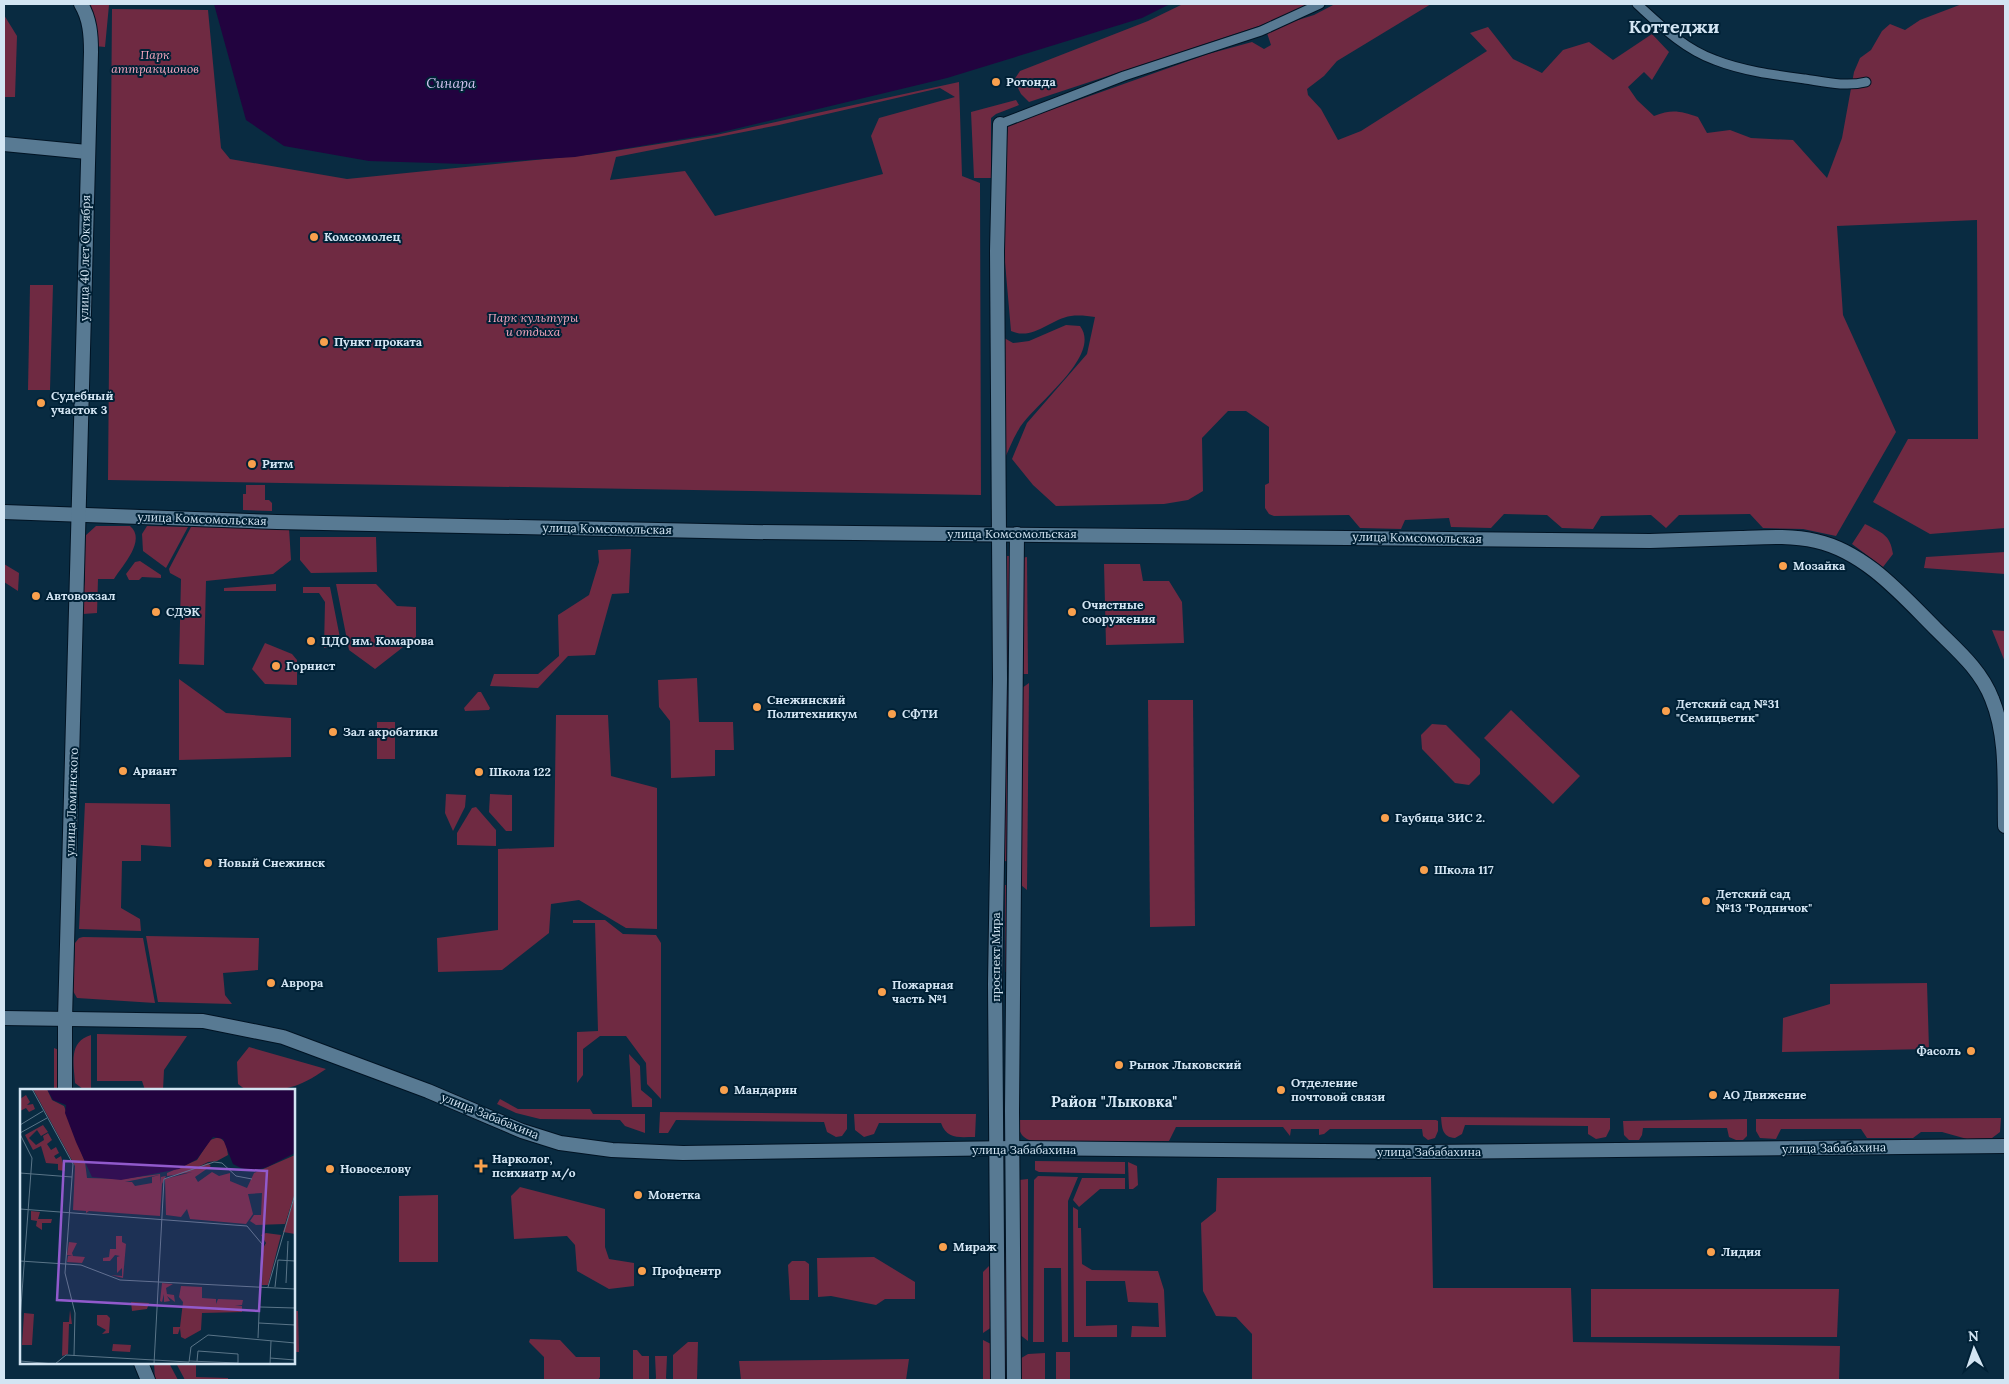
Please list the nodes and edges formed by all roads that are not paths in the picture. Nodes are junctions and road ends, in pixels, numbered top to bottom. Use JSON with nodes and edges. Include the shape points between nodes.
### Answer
{"nodes":[{"id":1,"x":81,"y":4,"type":"edge"},
{"id":2,"x":1320,"y":4,"type":"edge"},
{"id":3,"x":1637,"y":4,"type":"edge"},
{"id":4,"x":1866,"y":82,"type":"dead end"},
{"id":5,"x":1000,"y":124,"type":"joint"},
{"id":6,"x":4,"y":144,"type":"edge"},
{"id":7,"x":87,"y":152,"type":"junction"},
{"id":8,"x":4,"y":512,"type":"edge"},
{"id":9,"x":80,"y":514,"type":"junction"},
{"id":10,"x":1000,"y":534,"type":"junction"},
{"id":11,"x":1016,"y":534,"type":"junction"},
{"id":12,"x":1016,"y":678,"type":"junction"},
{"id":13,"x":1000,"y":679,"type":"junction"},
{"id":14,"x":2005,"y":826,"type":"edge"},
{"id":15,"x":1014,"y":869,"type":"junction"},
{"id":16,"x":996,"y":870,"type":"junction"},
{"id":17,"x":995,"y":984,"type":"junction"},
{"id":18,"x":1013,"y":984,"type":"junction"},
{"id":19,"x":4,"y":1018,"type":"edge"},
{"id":20,"x":65,"y":1019,"type":"junction"},
{"id":21,"x":65,"y":1089,"type":"edge"},
{"id":22,"x":2005,"y":1146,"type":"edge"},
{"id":23,"x":1013,"y":1148,"type":"junction"},
{"id":24,"x":995,"y":1149,"type":"junction"},
{"id":25,"x":141,"y":1364,"type":"edge"},
{"id":26,"x":148,"y":1380,"type":"edge"},
{"id":27,"x":998,"y":1380,"type":"edge"},
{"id":28,"x":1014,"y":1380,"type":"edge"}],
"edges":[{"from":1,"to":7,"type":"street","name":"улица 40 лет Октября","via":[[91,30]]},
{"from":2,"to":5,"type":"street","via":[[1261,31],[1124,76]]},
{"from":3,"to":4,"type":"street","via":[[1689,47],[1714,60],[1794,78],[1853,85]]},
{"from":5,"to":10,"type":"street","name":"проспект Мира","via":[[997,251]]},
{"from":6,"to":7,"type":"street"},
{"from":7,"to":9,"type":"street","name":"улица 40 лет Октября"},
{"from":8,"to":9,"type":"street","name":"улица Комсомольская"},
{"from":9,"to":10,"type":"street","name":"улица Комсомольская","via":[[277,522]]},
{"from":9,"to":20,"type":"street","name":"улица Ломинского"},
{"from":10,"to":11,"type":"street","name":"улица Комсомольская"},
{"from":10,"to":13,"type":"street","name":"проспект Мира"},
{"from":11,"to":12,"type":"street","name":"проспект Мира"},
{"from":11,"to":14,"type":"street","name":"улица Комсомольская","via":[[1650,541],[1782,536],[1816,541],[1856,557],[1897,590],[1983,680],[2000,721]]},
{"from":12,"to":13,"type":"street"},
{"from":12,"to":15,"type":"street","name":"проспект Мира"},
{"from":13,"to":16,"type":"street","name":"проспект Мира"},
{"from":15,"to":16,"type":"street"},
{"from":15,"to":18,"type":"street","name":"проспект Мира"},
{"from":16,"to":17,"type":"street","name":"проспект Мира"},
{"from":17,"to":18,"type":"street"},
{"from":17,"to":24,"type":"street","name":"проспект Мира"},
{"from":18,"to":23,"type":"street","name":"проспект Мира"},
{"from":19,"to":20,"type":"street","name":"улица Забабахина"},
{"from":20,"to":21,"type":"street","name":"улица Ломинского"},
{"from":20,"to":24,"type":"street","name":"улица Забабахина","via":[[203,1021],[283,1037],[560,1143],[612,1150],[683,1153]]},
{"from":22,"to":23,"type":"street","name":"улица Забабахина","via":[[1450,1152]]},
{"from":23,"to":24,"type":"street","name":"улица Забабахина"},
{"from":23,"to":28,"type":"street","name":"проспект Мира"},
{"from":24,"to":27,"type":"street","name":"проспект Мира"},
{"from":25,"to":26,"type":"street"}]}
